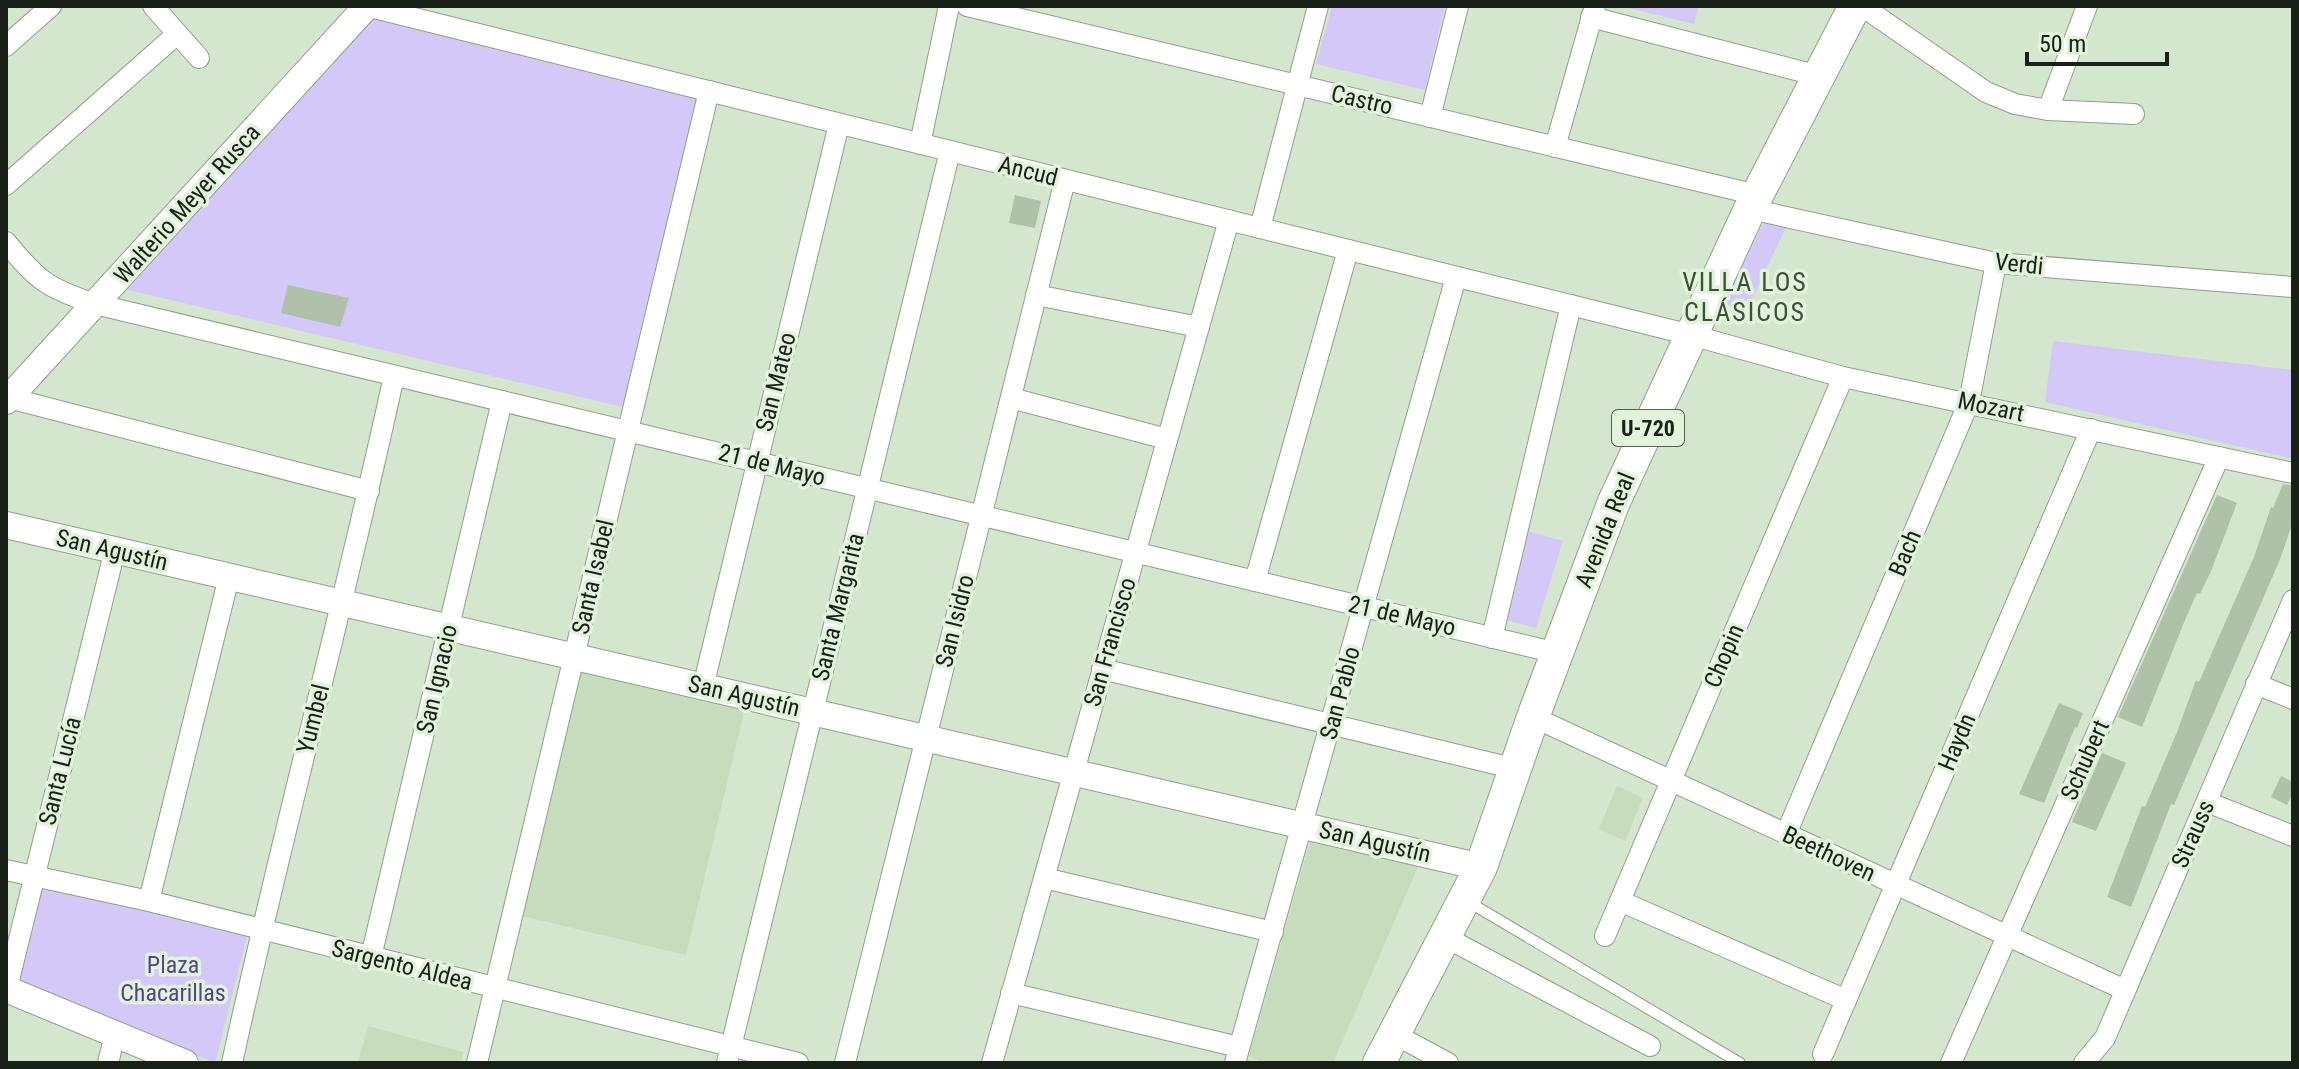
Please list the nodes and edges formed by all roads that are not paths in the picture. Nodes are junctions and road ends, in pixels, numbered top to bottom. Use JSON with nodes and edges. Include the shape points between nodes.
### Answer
{"nodes":[{"id":1,"x":51,"y":6,"type":"edge"},
{"id":2,"x":153,"y":6,"type":"edge"},
{"id":3,"x":367,"y":6,"type":"edge"},
{"id":4,"x":949,"y":6,"type":"edge"},
{"id":5,"x":967,"y":6,"type":"edge"},
{"id":6,"x":1318,"y":6,"type":"edge"},
{"id":7,"x":1458,"y":6,"type":"edge"},
{"id":8,"x":1855,"y":6,"type":"edge"},
{"id":9,"x":1862,"y":6,"type":"edge"},
{"id":10,"x":2087,"y":6,"type":"edge"},
{"id":11,"x":1593,"y":11,"type":"edge"},
{"id":12,"x":177,"y":34,"type":"junction"},
{"id":13,"x":6,"y":46,"type":"edge"},
{"id":14,"x":199,"y":58,"type":"dead end"},
{"id":15,"x":1819,"y":76,"type":"junction"},
{"id":16,"x":1297,"y":85,"type":"junction"},
{"id":17,"x":709,"y":91,"type":"junction"},
{"id":18,"x":2048,"y":110,"type":"junction"},
{"id":19,"x":2134,"y":114,"type":"dead end"},
{"id":20,"x":1430,"y":117,"type":"junction"},
{"id":21,"x":839,"y":124,"type":"junction"},
{"id":22,"x":920,"y":144,"type":"junction"},
{"id":23,"x":1555,"y":147,"type":"junction"},
{"id":24,"x":950,"y":151,"type":"junction"},
{"id":25,"x":1065,"y":180,"type":"junction"},
{"id":26,"x":6,"y":185,"type":"edge"},
{"id":27,"x":1753,"y":202,"type":"junction"},
{"id":28,"x":1229,"y":220,"type":"junction"},
{"id":29,"x":1260,"y":228,"type":"junction"},
{"id":30,"x":6,"y":242,"type":"edge"},
{"id":31,"x":1348,"y":250,"type":"junction"},
{"id":32,"x":1996,"y":263,"type":"junction"},
{"id":33,"x":1456,"y":277,"type":"junction"},
{"id":34,"x":2293,"y":287,"type":"edge"},
{"id":35,"x":1036,"y":295,"type":"junction"},
{"id":36,"x":95,"y":304,"type":"junction"},
{"id":37,"x":1571,"y":305,"type":"junction"},
{"id":38,"x":1199,"y":327,"type":"junction"},
{"id":39,"x":1691,"y":335,"type":"junction"},
{"id":40,"x":394,"y":376,"type":"junction"},
{"id":41,"x":1843,"y":377,"type":"junction"},
{"id":42,"x":1011,"y":398,"type":"junction"},
{"id":43,"x":7,"y":400,"type":"edge"},
{"id":44,"x":502,"y":401,"type":"junction"},
{"id":45,"x":1969,"y":402,"type":"junction"},
{"id":46,"x":2091,"y":429,"type":"junction"},
{"id":47,"x":627,"y":431,"type":"junction"},
{"id":48,"x":1167,"y":439,"type":"junction"},
{"id":49,"x":2219,"y":457,"type":"junction"},
{"id":50,"x":757,"y":461,"type":"junction"},
{"id":51,"x":2293,"y":473,"type":"edge"},
{"id":52,"x":866,"y":488,"type":"junction"},
{"id":53,"x":369,"y":491,"type":"junction"},
{"id":54,"x":981,"y":516,"type":"junction"},
{"id":55,"x":6,"y":525,"type":"edge"},
{"id":56,"x":115,"y":550,"type":"junction"},
{"id":57,"x":1135,"y":553,"type":"junction"},
{"id":58,"x":229,"y":577,"type":"junction"},
{"id":59,"x":1255,"y":581,"type":"junction"},
{"id":60,"x":2293,"y":600,"type":"edge"},
{"id":61,"x":341,"y":603,"type":"junction"},
{"id":62,"x":1363,"y":607,"type":"junction"},
{"id":63,"x":450,"y":628,"type":"junction"},
{"id":64,"x":1492,"y":638,"type":"junction"},
{"id":65,"x":1557,"y":653,"type":"junction"},
{"id":66,"x":574,"y":657,"type":"junction"},
{"id":67,"x":1102,"y":669,"type":"junction"},
{"id":68,"x":2256,"y":684,"type":"junction"},
{"id":69,"x":703,"y":687,"type":"junction"},
{"id":70,"x":2293,"y":699,"type":"edge"},
{"id":71,"x":812,"y":712,"type":"junction"},
{"id":72,"x":1533,"y":717,"type":"junction"},
{"id":73,"x":1331,"y":726,"type":"junction"},
{"id":74,"x":926,"y":738,"type":"junction"},
{"id":75,"x":1516,"y":769,"type":"junction"},
{"id":76,"x":1074,"y":773,"type":"junction"},
{"id":77,"x":1671,"y":781,"type":"junction"},
{"id":78,"x":2207,"y":802,"type":"junction"},
{"id":79,"x":1303,"y":826,"type":"junction"},
{"id":80,"x":1786,"y":834,"type":"junction"},
{"id":81,"x":2293,"y":836,"type":"edge"},
{"id":82,"x":1481,"y":867,"type":"junction"},
{"id":83,"x":6,"y":870,"type":"edge"},
{"id":84,"x":34,"y":877,"type":"junction"},
{"id":85,"x":1044,"y":878,"type":"junction"},
{"id":86,"x":1895,"y":885,"type":"junction"},
{"id":87,"x":1465,"y":900,"type":"junction"},
{"id":88,"x":149,"y":901,"type":"junction"},
{"id":89,"x":1620,"y":901,"type":"junction"},
{"id":90,"x":261,"y":930,"type":"junction"},
{"id":91,"x":1273,"y":932,"type":"junction"},
{"id":92,"x":1605,"y":936,"type":"dead end"},
{"id":93,"x":2006,"y":936,"type":"junction"},
{"id":94,"x":1445,"y":937,"type":"junction"},
{"id":95,"x":371,"y":957,"type":"junction"},
{"id":96,"x":494,"y":987,"type":"junction"},
{"id":97,"x":6,"y":990,"type":"edge"},
{"id":98,"x":2125,"y":990,"type":"junction"},
{"id":99,"x":1011,"y":993,"type":"junction"},
{"id":100,"x":1846,"y":1000,"type":"junction"},
{"id":101,"x":1394,"y":1034,"type":"junction"},
{"id":102,"x":115,"y":1035,"type":"junction"},
{"id":103,"x":1650,"y":1046,"type":"dead end"},
{"id":104,"x":728,"y":1054,"type":"edge"},
{"id":105,"x":1823,"y":1054,"type":"dead end"},
{"id":106,"x":1237,"y":1055,"type":"edge"},
{"id":107,"x":108,"y":1063,"type":"edge"},
{"id":108,"x":185,"y":1063,"type":"edge"},
{"id":109,"x":232,"y":1063,"type":"edge"},
{"id":110,"x":477,"y":1063,"type":"edge"},
{"id":111,"x":798,"y":1063,"type":"edge"},
{"id":112,"x":845,"y":1063,"type":"edge"},
{"id":113,"x":992,"y":1063,"type":"edge"},
{"id":114,"x":1379,"y":1063,"type":"edge"},
{"id":115,"x":1448,"y":1063,"type":"edge"},
{"id":116,"x":1740,"y":1063,"type":"edge"},
{"id":117,"x":1951,"y":1063,"type":"edge"},
{"id":118,"x":2084,"y":1063,"type":"edge"}],
"edges":[{"from":1,"to":13,"type":"street"},
{"from":2,"to":12,"type":"street"},
{"from":3,"to":17,"type":"street","name":"Ancud"},
{"from":3,"to":36,"type":"street","name":"Walterio Meyer Rusca"},
{"from":4,"to":22,"type":"street"},
{"from":5,"to":16,"type":"street","name":"Castro"},
{"from":6,"to":16,"type":"street"},
{"from":7,"to":20,"type":"street"},
{"from":8,"to":15,"type":"main road","name":"Avenida Real","number":"U-720"},
{"from":9,"to":18,"type":"street","via":[[1986,92]]},
{"from":10,"to":18,"type":"street"},
{"from":11,"to":15,"type":"street"},
{"from":11,"to":23,"type":"street"},
{"from":12,"to":14,"type":"street"},
{"from":12,"to":26,"type":"street"},
{"from":15,"to":27,"type":"main road","name":"Avenida Real","number":"U-720"},
{"from":16,"to":20,"type":"street","name":"Castro"},
{"from":16,"to":29,"type":"street"},
{"from":17,"to":21,"type":"street","name":"Ancud"},
{"from":17,"to":47,"type":"street","name":"Santa Isabel"},
{"from":18,"to":19,"type":"street"},
{"from":20,"to":23,"type":"street","name":"Castro"},
{"from":21,"to":22,"type":"street","name":"Ancud"},
{"from":21,"to":50,"type":"street","name":"San Mateo"},
{"from":22,"to":24,"type":"street","name":"Ancud"},
{"from":23,"to":27,"type":"street","name":"Castro"},
{"from":24,"to":25,"type":"street","name":"Ancud"},
{"from":24,"to":52,"type":"street","name":"Santa Margarita"},
{"from":25,"to":28,"type":"street","name":"Ancud"},
{"from":25,"to":35,"type":"street","name":"San Isidro"},
{"from":27,"to":32,"type":"street","name":"Verdi"},
{"from":27,"to":39,"type":"main road","name":"Avenida Real","number":"U-720"},
{"from":28,"to":29,"type":"street","name":"Ancud"},
{"from":28,"to":38,"type":"street","name":"San Francisco"},
{"from":29,"to":31,"type":"street","name":"Ancud"},
{"from":30,"to":36,"type":"street","name":"21 de Mayo","via":[[33,275],[59,292]]},
{"from":31,"to":33,"type":"street","name":"Ancud"},
{"from":31,"to":59,"type":"street"},
{"from":32,"to":34,"type":"street","name":"Verdi"},
{"from":32,"to":45,"type":"street","name":"Bach"},
{"from":33,"to":37,"type":"street","name":"Ancud"},
{"from":33,"to":62,"type":"street","name":"San Pablo"},
{"from":35,"to":38,"type":"street"},
{"from":35,"to":42,"type":"street","name":"San Isidro"},
{"from":36,"to":40,"type":"street","name":"21 de Mayo"},
{"from":36,"to":43,"type":"street","name":"Walterio Meyer Rusca"},
{"from":37,"to":39,"type":"street","name":"Ancud"},
{"from":37,"to":64,"type":"street"},
{"from":38,"to":48,"type":"street","name":"San Francisco"},
{"from":39,"to":41,"type":"street","name":"Mozart"},
{"from":39,"to":65,"type":"main road","name":"Avenida Real","number":"U-720","via":[[1613,504]]},
{"from":40,"to":44,"type":"street","name":"21 de Mayo"},
{"from":40,"to":53,"type":"street","name":"Yumbel"},
{"from":41,"to":45,"type":"street","name":"Mozart"},
{"from":41,"to":77,"type":"street","name":"Chopin"},
{"from":42,"to":48,"type":"street"},
{"from":42,"to":54,"type":"street","name":"San Isidro"},
{"from":43,"to":53,"type":"street"},
{"from":44,"to":47,"type":"street","name":"21 de Mayo"},
{"from":44,"to":63,"type":"street","name":"San Ignacio"},
{"from":45,"to":46,"type":"street","name":"Mozart"},
{"from":45,"to":80,"type":"street","name":"Bach"},
{"from":46,"to":49,"type":"street","name":"Mozart"},
{"from":46,"to":86,"type":"street","name":"Haydn"},
{"from":47,"to":50,"type":"street","name":"21 de Mayo"},
{"from":47,"to":66,"type":"street","name":"Santa Isabel"},
{"from":48,"to":57,"type":"street","name":"San Francisco"},
{"from":49,"to":51,"type":"street","name":"Mozart"},
{"from":49,"to":93,"type":"street","name":"Schubert"},
{"from":50,"to":52,"type":"street","name":"21 de Mayo"},
{"from":50,"to":69,"type":"street","name":"San Mateo"},
{"from":52,"to":54,"type":"street","name":"21 de Mayo"},
{"from":52,"to":71,"type":"street","name":"Santa Margarita"},
{"from":53,"to":61,"type":"street","name":"Yumbel"},
{"from":54,"to":57,"type":"street","name":"21 de Mayo"},
{"from":54,"to":74,"type":"street","name":"San Isidro"},
{"from":55,"to":56,"type":"street","name":"San Agustín"},
{"from":56,"to":58,"type":"street","name":"San Agustín"},
{"from":56,"to":84,"type":"street","name":"Santa Lucía"},
{"from":57,"to":59,"type":"street","name":"21 de Mayo"},
{"from":57,"to":67,"type":"street","name":"San Francisco"},
{"from":58,"to":61,"type":"street","name":"San Agustín"},
{"from":58,"to":88,"type":"street"},
{"from":59,"to":62,"type":"street","name":"21 de Mayo"},
{"from":60,"to":68,"type":"street","name":"Strauss"},
{"from":61,"to":63,"type":"street","name":"San Agustín"},
{"from":61,"to":90,"type":"street","name":"Yumbel"},
{"from":62,"to":64,"type":"street","name":"21 de Mayo"},
{"from":62,"to":73,"type":"street","name":"San Pablo"},
{"from":63,"to":66,"type":"street","name":"San Agustín"},
{"from":63,"to":95,"type":"street","name":"San Ignacio"},
{"from":64,"to":65,"type":"street","name":"21 de Mayo"},
{"from":65,"to":72,"type":"main road","name":"Avenida Real","number":"U-720"},
{"from":66,"to":69,"type":"street","name":"San Agustín"},
{"from":66,"to":96,"type":"street","name":"Santa Isabel"},
{"from":67,"to":73,"type":"street"},
{"from":67,"to":76,"type":"street","name":"San Francisco"},
{"from":68,"to":70,"type":"street"},
{"from":68,"to":78,"type":"street","name":"Strauss"},
{"from":69,"to":71,"type":"street","name":"San Agustín"},
{"from":71,"to":74,"type":"street","name":"San Agustín"},
{"from":71,"to":104,"type":"street","name":"Santa Margarita"},
{"from":72,"to":75,"type":"main road","name":"Avenida Real","number":"U-720"},
{"from":72,"to":77,"type":"street","name":"Beethoven"},
{"from":73,"to":75,"type":"street"},
{"from":73,"to":79,"type":"street","name":"San Pablo"},
{"from":74,"to":76,"type":"street","name":"San Agustín"},
{"from":74,"to":112,"type":"street","name":"San Isidro"},
{"from":75,"to":82,"type":"main road","name":"Avenida Real","number":"U-720"},
{"from":76,"to":79,"type":"street","name":"San Agustín"},
{"from":76,"to":85,"type":"street","name":"San Francisco"},
{"from":77,"to":80,"type":"street","name":"Beethoven"},
{"from":77,"to":89,"type":"street","name":"Chopin"},
{"from":78,"to":81,"type":"street"},
{"from":78,"to":98,"type":"street","name":"Strauss"},
{"from":79,"to":82,"type":"street","name":"San Agustín"},
{"from":79,"to":91,"type":"street","name":"San Pablo"},
{"from":80,"to":86,"type":"street","name":"Beethoven"},
{"from":82,"to":87,"type":"main road","name":"Avenida Real","number":"U-720"},
{"from":83,"to":84,"type":"street","name":"Sargento Aldea"},
{"from":84,"to":88,"type":"street","name":"Sargento Aldea"},
{"from":84,"to":97,"type":"street","name":"Santa Lucía"},
{"from":85,"to":91,"type":"street"},
{"from":85,"to":99,"type":"street","name":"San Francisco"},
{"from":86,"to":93,"type":"street","name":"Beethoven"},
{"from":86,"to":100,"type":"street","name":"Haydn"},
{"from":87,"to":94,"type":"main road","name":"Avenida Real","number":"U-720"},
{"from":87,"to":116,"type":"lane"},
{"from":88,"to":90,"type":"street","name":"Sargento Aldea"},
{"from":89,"to":92,"type":"street","name":"Chopin"},
{"from":89,"to":100,"type":"street"},
{"from":90,"to":95,"type":"street","name":"Sargento Aldea"},
{"from":90,"to":109,"type":"street","name":"Yumbel"},
{"from":91,"to":106,"type":"street","name":"San Pablo"},
{"from":93,"to":98,"type":"street","name":"Beethoven"},
{"from":93,"to":117,"type":"street","name":"Schubert"},
{"from":94,"to":101,"type":"main road","name":"Avenida Real","number":"U-720"},
{"from":94,"to":103,"type":"street"},
{"from":95,"to":96,"type":"street","name":"Sargento Aldea"},
{"from":96,"to":104,"type":"street","name":"Sargento Aldea"},
{"from":96,"to":110,"type":"street","name":"Santa Isabel"},
{"from":97,"to":102,"type":"street"},
{"from":98,"to":118,"type":"street","name":"Strauss","via":[[2105,1038]]},
{"from":99,"to":106,"type":"street"},
{"from":99,"to":113,"type":"street","name":"San Francisco"},
{"from":100,"to":105,"type":"street","name":"Haydn"},
{"from":101,"to":114,"type":"main road","name":"Avenida Real","number":"U-720"},
{"from":101,"to":115,"type":"street"},
{"from":102,"to":107,"type":"street"},
{"from":102,"to":108,"type":"street"},
{"from":104,"to":111,"type":"street","name":"Sargento Aldea"}]}
